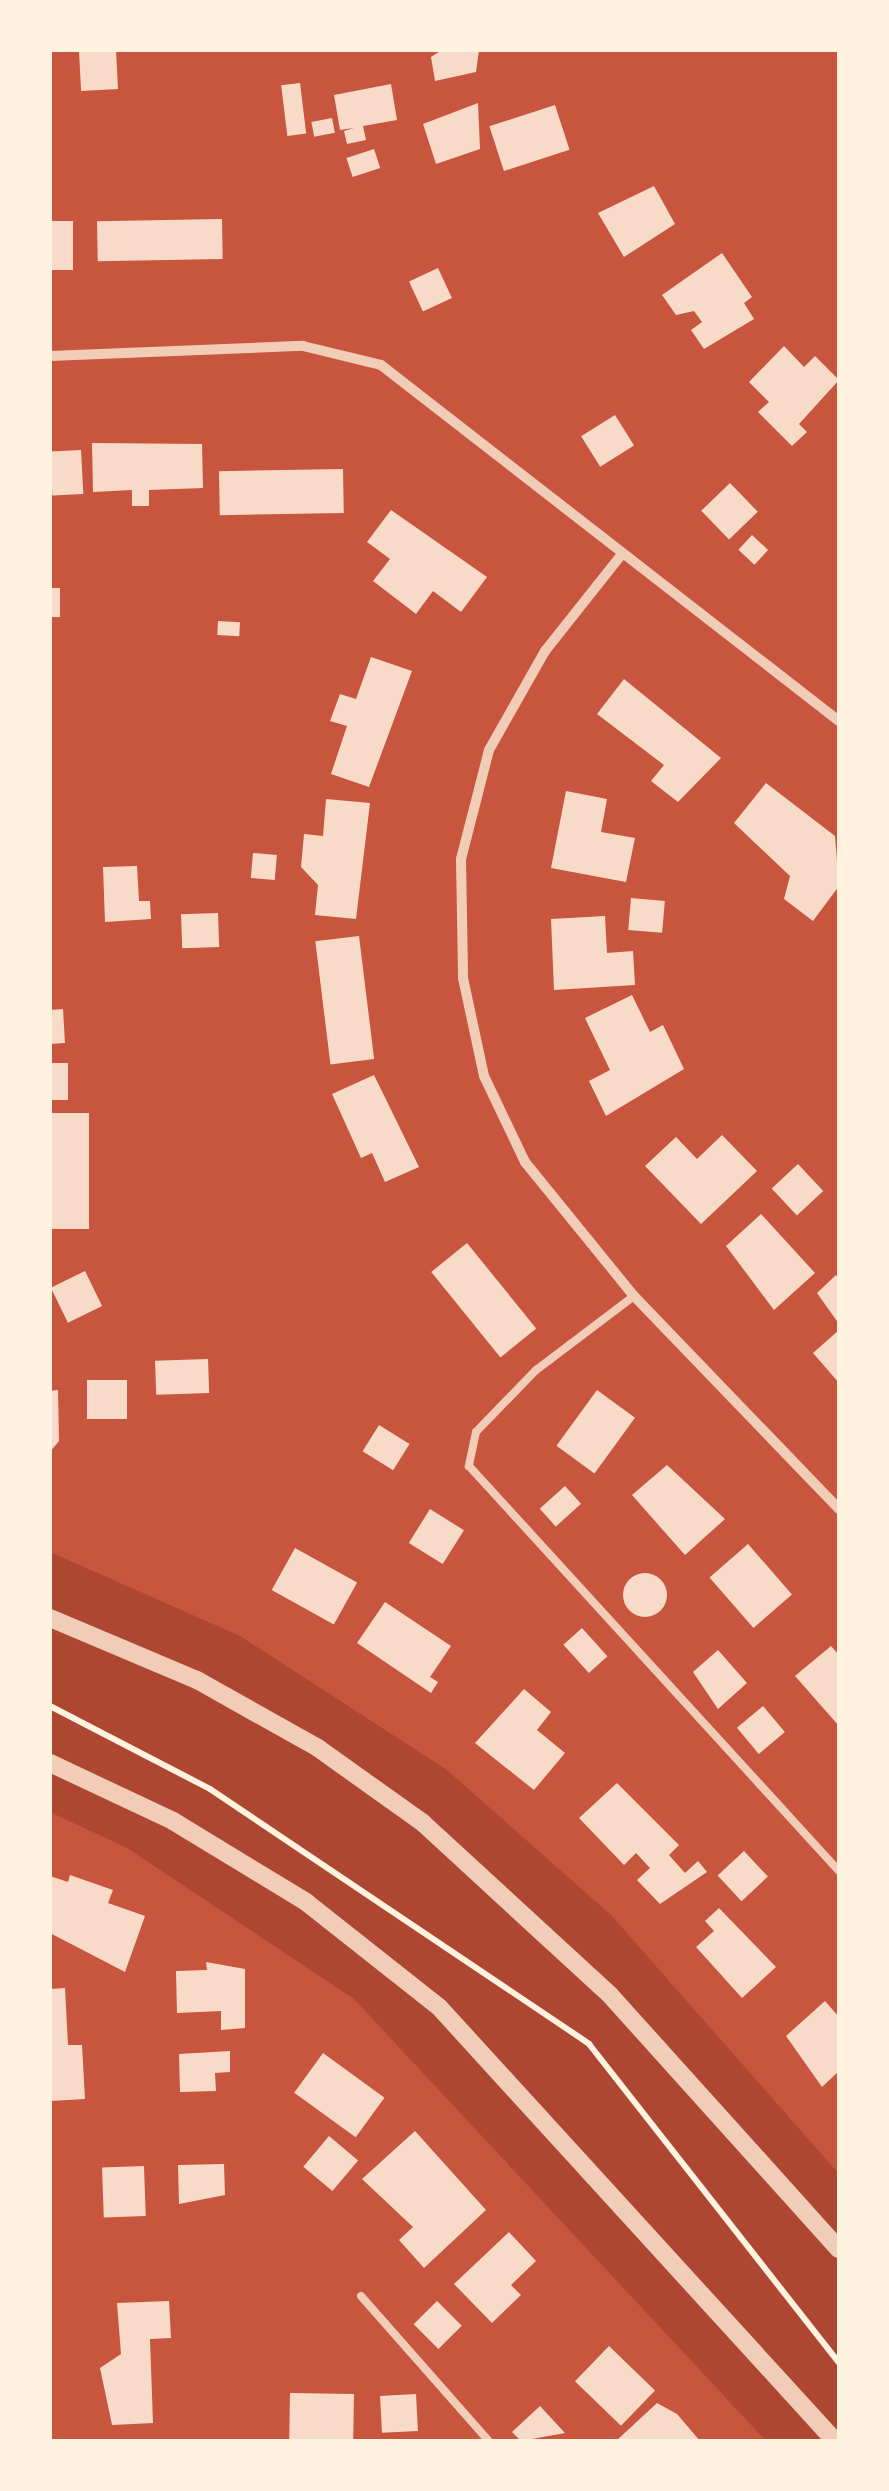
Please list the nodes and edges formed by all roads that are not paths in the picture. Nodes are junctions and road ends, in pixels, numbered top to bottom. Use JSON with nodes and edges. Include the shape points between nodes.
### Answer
{"nodes":[{"id":1,"x":50,"y":356,"type":"edge"},
{"id":2,"x":622,"y":554,"type":"junction"},
{"id":3,"x":839,"y":721,"type":"edge"},
{"id":4,"x":634,"y":1296,"type":"junction"},
{"id":5,"x":839,"y":1509,"type":"edge"},
{"id":6,"x":50,"y":1618,"type":"edge"},
{"id":7,"x":50,"y":1764,"type":"edge"},
{"id":8,"x":839,"y":1871,"type":"edge"},
{"id":9,"x":839,"y":2248,"type":"edge"},
{"id":10,"x":361,"y":2296,"type":"dead end"},
{"id":11,"x":489,"y":2441,"type":"edge"},
{"id":12,"x":835,"y":2441,"type":"edge"}],
"edges":[{"from":1,"to":2,"type":"street","via":[[346,351],[464,422]]},
{"from":2,"to":3,"type":"street"},
{"from":2,"to":4,"type":"street","via":[[545,651],[489,750],[460,859],[463,978],[484,1076],[525,1162]]},
{"from":4,"to":5,"type":"street"},
{"from":4,"to":8,"type":"lane","via":[[536,1370],[476,1432],[469,1466]]},
{"from":6,"to":9,"type":"street","via":[[198,1680],[318,1748],[424,1823],[610,1996]]},
{"from":7,"to":12,"type":"street","via":[[173,1821],[306,1902],[439,2007]]},
{"from":10,"to":11,"type":"lane"}]}
